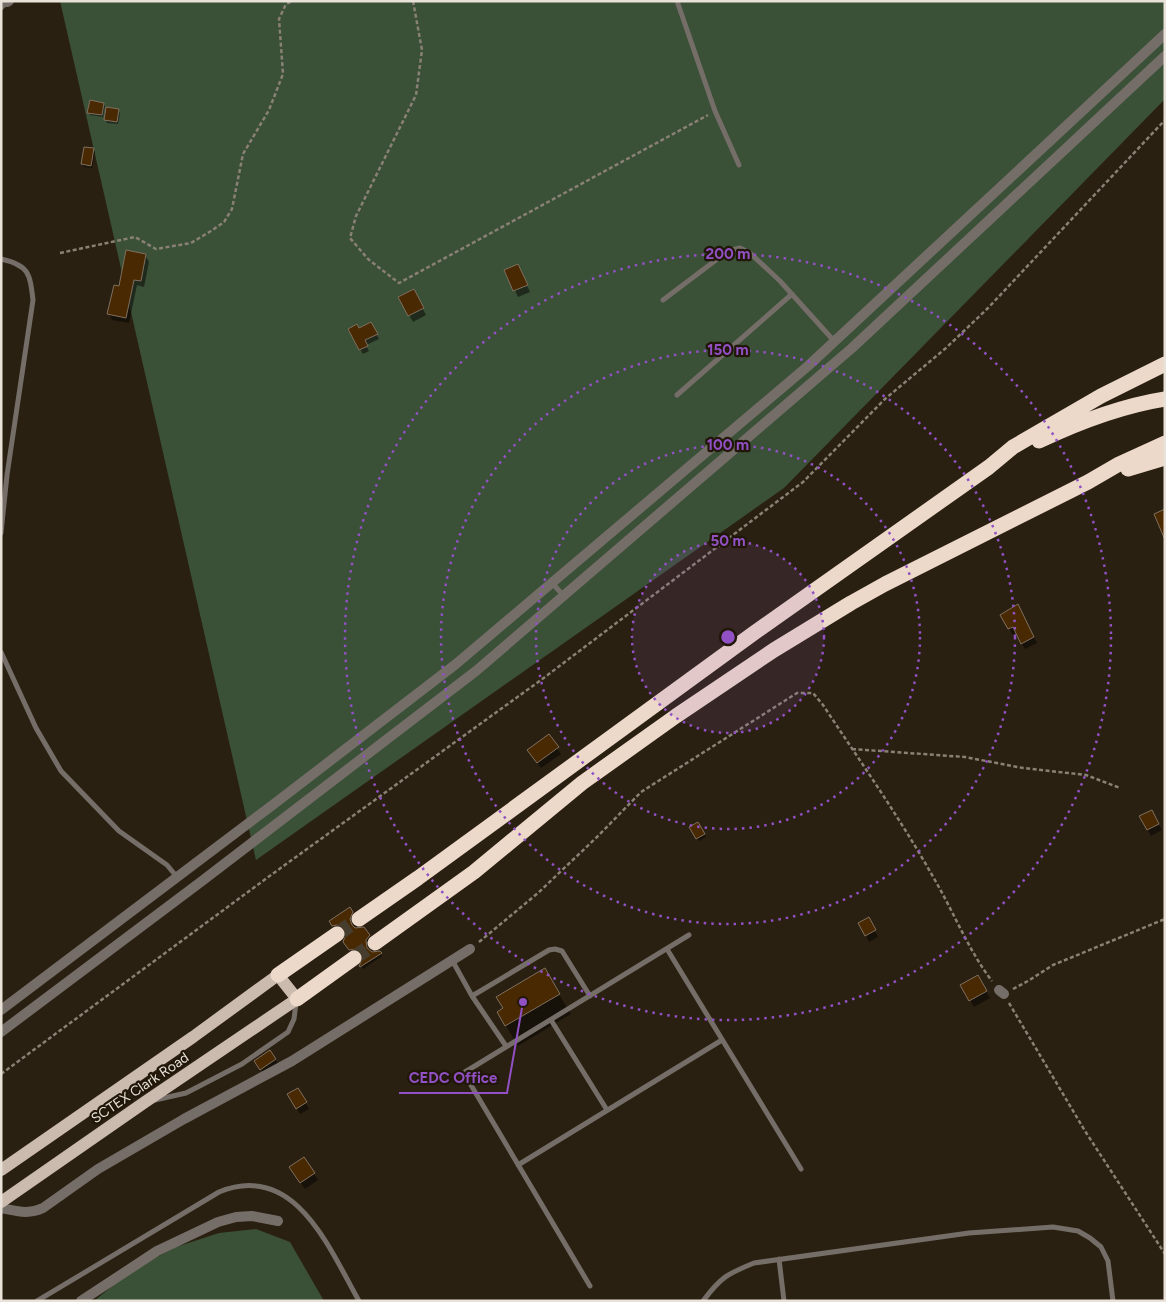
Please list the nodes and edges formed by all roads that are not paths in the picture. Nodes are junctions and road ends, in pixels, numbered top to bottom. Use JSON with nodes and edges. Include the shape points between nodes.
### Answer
{"nodes":[{"id":1,"x":677,"y":1,"type":"edge"},
{"id":2,"x":1165,"y":34,"type":"edge"},
{"id":3,"x":1165,"y":56,"type":"edge"},
{"id":4,"x":738,"y":165,"type":"dead end"},
{"id":5,"x":1,"y":259,"type":"edge"},
{"id":6,"x":792,"y":294,"type":"junction"},
{"id":7,"x":663,"y":300,"type":"dead end"},
{"id":8,"x":834,"y":342,"type":"junction"},
{"id":9,"x":1165,"y":364,"type":"edge"},
{"id":10,"x":677,"y":395,"type":"dead end"},
{"id":11,"x":1165,"y":399,"type":"edge"},
{"id":12,"x":1165,"y":443,"type":"edge"},
{"id":13,"x":1165,"y":458,"type":"edge"},
{"id":14,"x":989,"y":467,"type":"junction"},
{"id":15,"x":1088,"y":482,"type":"junction"},
{"id":16,"x":1,"y":533,"type":"edge"},
{"id":17,"x":552,"y":582,"type":"junction"},
{"id":18,"x":564,"y":596,"type":"junction"},
{"id":19,"x":1,"y":652,"type":"edge"},
{"id":20,"x":177,"y":877,"type":"junction"},
{"id":21,"x":359,"y":919,"type":"tunnel mouth"},
{"id":22,"x":337,"y":934,"type":"tunnel mouth"},
{"id":23,"x":689,"y":935,"type":"dead end"},
{"id":24,"x":375,"y":943,"type":"tunnel mouth"},
{"id":25,"x":470,"y":949,"type":"road end"},
{"id":26,"x":667,"y":949,"type":"junction"},
{"id":27,"x":354,"y":958,"type":"tunnel mouth"},
{"id":28,"x":452,"y":960,"type":"junction"},
{"id":29,"x":278,"y":975,"type":"junction"},
{"id":30,"x":472,"y":996,"type":"junction"},
{"id":31,"x":590,"y":996,"type":"junction"},
{"id":32,"x":297,"y":999,"type":"junction"},
{"id":33,"x":1,"y":1010,"type":"edge"},
{"id":34,"x":551,"y":1020,"type":"junction"},
{"id":35,"x":1,"y":1032,"type":"edge"},
{"id":36,"x":722,"y":1040,"type":"junction"},
{"id":37,"x":506,"y":1046,"type":"junction"},
{"id":38,"x":145,"y":1102,"type":"junction"},
{"id":39,"x":606,"y":1110,"type":"junction"},
{"id":40,"x":518,"y":1165,"type":"junction"},
{"id":41,"x":801,"y":1169,"type":"dead end"},
{"id":42,"x":1,"y":1170,"type":"edge"},
{"id":43,"x":1,"y":1202,"type":"edge"},
{"id":44,"x":1,"y":1208,"type":"edge"},
{"id":45,"x":278,"y":1221,"type":"dead end"},
{"id":46,"x":779,"y":1259,"type":"junction"},
{"id":47,"x":590,"y":1286,"type":"dead end"},
{"id":48,"x":37,"y":1301,"type":"edge"},
{"id":49,"x":81,"y":1301,"type":"edge"},
{"id":50,"x":360,"y":1301,"type":"edge"},
{"id":51,"x":703,"y":1301,"type":"edge"},
{"id":52,"x":784,"y":1301,"type":"edge"},
{"id":53,"x":1113,"y":1301,"type":"edge"}],
"edges":[{"from":1,"to":4,"type":"lane","via":[[715,111]]},
{"from":2,"to":8,"type":"street"},
{"from":3,"to":18,"type":"street","via":[[845,355]]},
{"from":5,"to":16,"type":"lane","via":[[25,269],[31,280],[33,300]]},
{"from":6,"to":7,"type":"lane","via":[[750,252],[740,248],[728,251]]},
{"from":6,"to":8,"type":"lane"},
{"from":6,"to":10,"type":"lane"},
{"from":8,"to":17,"type":"street"},
{"from":9,"to":14,"type":"highway","via":[[1046,427],[1013,447]]},
{"from":11,"to":14,"type":"highway","via":[[1130,406],[1075,424]]},
{"from":12,"to":15,"type":"highway","via":[[1118,464]]},
{"from":13,"to":15,"type":"highway"},
{"from":14,"to":21,"type":"highway"},
{"from":15,"to":24,"type":"highway","via":[[885,584],[774,650],[582,783],[474,872]]},
{"from":17,"to":18,"type":"lane"},
{"from":17,"to":20,"type":"street","via":[[426,688]]},
{"from":18,"to":35,"type":"street","via":[[432,705]]},
{"from":19,"to":20,"type":"lane","via":[[36,728],[61,771],[119,831],[167,865]]},
{"from":20,"to":33,"type":"street"},
{"from":22,"to":29,"type":"highway"},
{"from":23,"to":26,"type":"lane"},
{"from":25,"to":28,"type":"street"},
{"from":26,"to":31,"type":"lane"},
{"from":26,"to":36,"type":"lane"},
{"from":27,"to":32,"type":"highway"},
{"from":28,"to":30,"type":"lane"},
{"from":28,"to":44,"type":"street","via":[[292,1061],[98,1169],[43,1208],[23,1213]]},
{"from":29,"to":32,"type":"main road"},
{"from":29,"to":42,"type":"main road","name":"SCTEX Clark Road"},
{"from":30,"to":31,"type":"lane","via":[[555,948],[562,951]]},
{"from":30,"to":37,"type":"lane"},
{"from":31,"to":34,"type":"lane"},
{"from":32,"to":38,"type":"main road","name":"SCTEX Clark Road"},
{"from":32,"to":38,"type":"lane","via":[[288,1032],[242,1064],[186,1093]]},
{"from":34,"to":37,"type":"lane"},
{"from":34,"to":39,"type":"lane"},
{"from":36,"to":39,"type":"lane"},
{"from":36,"to":41,"type":"lane"},
{"from":37,"to":40,"type":"lane","via":[[467,1070],[465,1075]]},
{"from":38,"to":43,"type":"main road","name":"SCTEX Clark Road"},
{"from":39,"to":40,"type":"lane"},
{"from":40,"to":47,"type":"lane"},
{"from":45,"to":49,"type":"street","via":[[252,1216],[218,1222],[158,1251]]},
{"from":46,"to":51,"type":"lane","via":[[754,1263],[732,1272],[717,1282]]},
{"from":46,"to":52,"type":"lane"},
{"from":46,"to":53,"type":"lane","via":[[969,1233],[1053,1227],[1078,1231],[1101,1247],[1108,1261]]},
{"from":48,"to":50,"type":"lane","via":[[219,1192],[249,1185],[273,1189],[295,1202],[322,1237]]}]}
